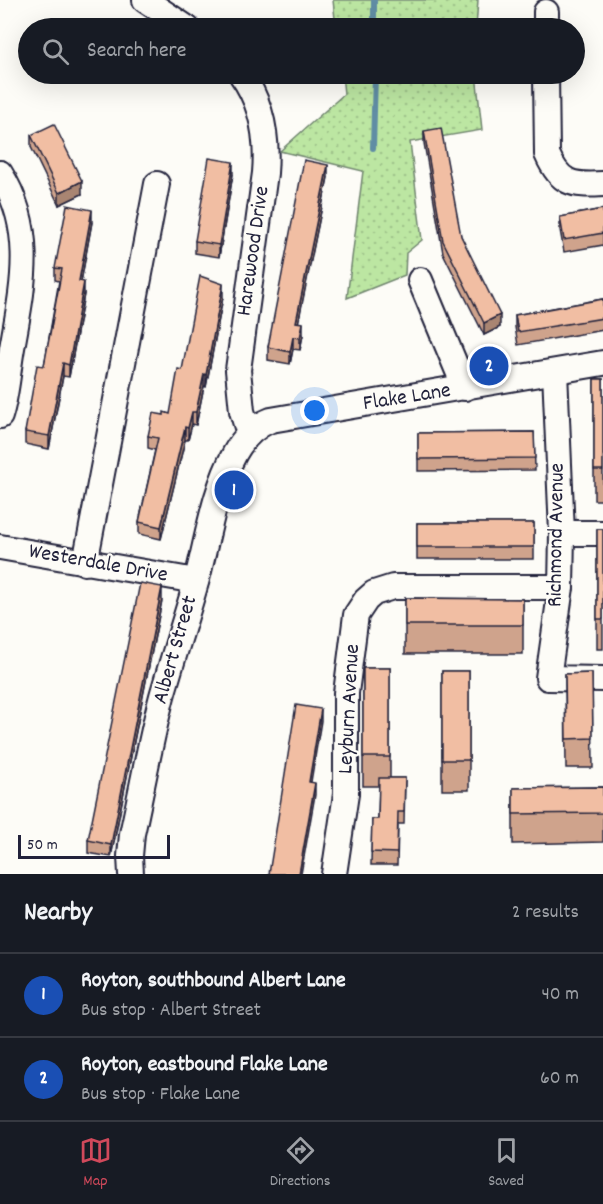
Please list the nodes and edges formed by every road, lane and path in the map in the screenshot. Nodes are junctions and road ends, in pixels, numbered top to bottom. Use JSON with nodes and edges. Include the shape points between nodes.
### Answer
{"nodes":[{"id":1,"x":154,"y":3,"type":"edge"},
{"id":2,"x":174,"y":18,"type":"edge"},
{"id":3,"x":247,"y":84,"type":"edge"},
{"id":4,"x":546,"y":84,"type":"edge"},
{"id":5,"x":0,"y":173,"type":"edge"},
{"id":6,"x":157,"y":184,"type":"dead end"},
{"id":7,"x":603,"y":184,"type":"edge"},
{"id":8,"x":420,"y":280,"type":"dead end"},
{"id":9,"x":603,"y":363,"type":"edge"},
{"id":10,"x":555,"y":372,"type":"junction"},
{"id":11,"x":465,"y":388,"type":"junction"},
{"id":12,"x":0,"y":416,"type":"edge"},
{"id":13,"x":249,"y":434,"type":"junction"},
{"id":14,"x":562,"y":533,"type":"junction"},
{"id":15,"x":603,"y":533,"type":"edge"},
{"id":16,"x":0,"y":547,"type":"edge"},
{"id":17,"x":85,"y":563,"type":"junction"},
{"id":18,"x":196,"y":581,"type":"junction"},
{"id":19,"x":561,"y":587,"type":"junction"},
{"id":20,"x":603,"y":678,"type":"edge"},
{"id":21,"x":131,"y":874,"type":"edge"},
{"id":22,"x":334,"y":874,"type":"edge"}],
"edges":[{"from":1,"to":2,"type":"street"},
{"from":3,"to":13,"type":"street","name":"Harewood Drive","via":[[259,109],[266,152],[238,370],[242,411]]},
{"from":4,"to":7,"type":"street","via":[[547,154],[551,164],[571,184]]},
{"from":5,"to":12,"type":"street","via":[[19,217],[25,261]]},
{"from":6,"to":17,"type":"street"},
{"from":8,"to":11,"type":"street"},
{"from":9,"to":10,"type":"street","name":"Flake Lane"},
{"from":10,"to":11,"type":"street","name":"Flake Lane"},
{"from":10,"to":14,"type":"street","name":"Richmond Avenue"},
{"from":11,"to":13,"type":"street","name":"Flake Lane","via":[[272,420]]},
{"from":13,"to":18,"type":"street","name":"Albert Street","via":[[227,469]]},
{"from":14,"to":15,"type":"street"},
{"from":14,"to":19,"type":"street","name":"Richmond Avenue"},
{"from":16,"to":17,"type":"street","name":"Westerdale Drive"},
{"from":17,"to":18,"type":"street","name":"Westerdale Drive"},
{"from":18,"to":21,"type":"street","name":"Albert Street","via":[[159,709],[132,834]]},
{"from":19,"to":20,"type":"street","name":"Richmond Avenue","via":[[548,678]]},
{"from":19,"to":22,"type":"street","name":"Leyburn Avenue","via":[[393,587],[374,593],[360,607],[346,693],[346,794]]}]}
